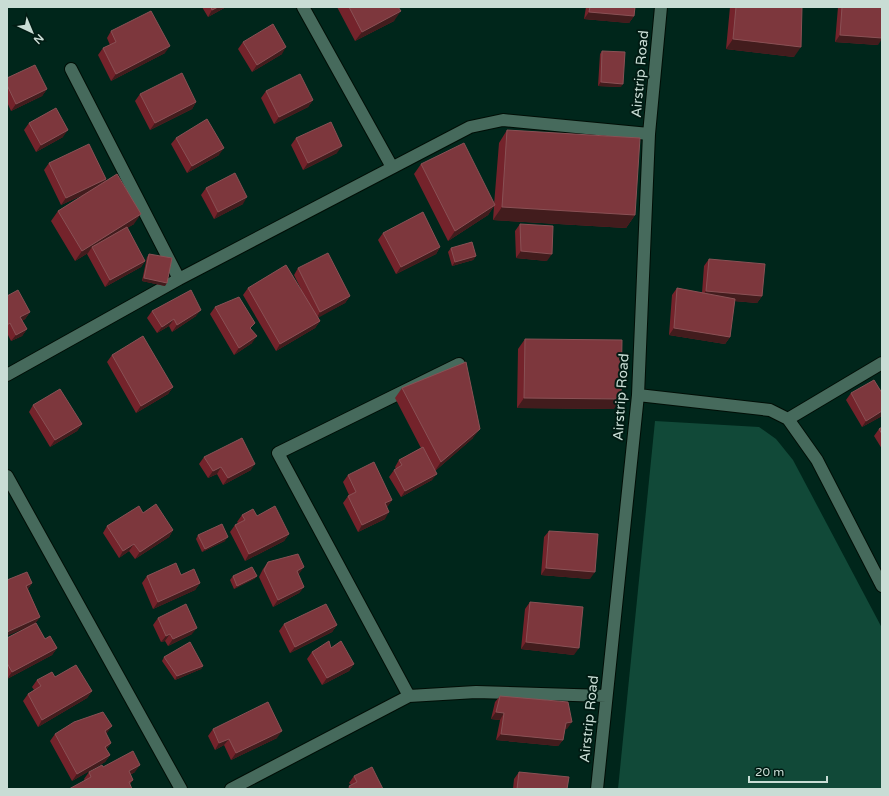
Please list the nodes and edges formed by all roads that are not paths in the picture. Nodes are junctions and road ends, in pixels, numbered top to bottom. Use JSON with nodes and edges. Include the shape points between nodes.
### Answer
{"nodes":[{"id":1,"x":303,"y":7,"type":"edge"},
{"id":2,"x":661,"y":7,"type":"edge"},
{"id":3,"x":71,"y":69,"type":"dead end"},
{"id":4,"x":649,"y":134,"type":"junction"},
{"id":5,"x":392,"y":167,"type":"junction"},
{"id":6,"x":178,"y":279,"type":"junction"},
{"id":7,"x":882,"y":363,"type":"edge"},
{"id":8,"x":459,"y":364,"type":"edge"},
{"id":9,"x":7,"y":375,"type":"edge"},
{"id":10,"x":638,"y":395,"type":"junction"},
{"id":11,"x":788,"y":419,"type":"junction"},
{"id":12,"x":7,"y":476,"type":"edge"},
{"id":13,"x":882,"y":586,"type":"edge"},
{"id":14,"x":409,"y":696,"type":"junction"},
{"id":15,"x":606,"y":696,"type":"junction"},
{"id":16,"x":181,"y":789,"type":"edge"},
{"id":17,"x":231,"y":789,"type":"edge"},
{"id":18,"x":597,"y":789,"type":"edge"}],
"edges":[{"from":1,"to":5,"type":"street"},
{"from":2,"to":4,"type":"street","name":"Airstrip Road"},
{"from":3,"to":6,"type":"street"},
{"from":4,"to":5,"type":"street","via":[[503,120],[470,127]]},
{"from":4,"to":10,"type":"street","name":"Airstrip Road"},
{"from":5,"to":6,"type":"street"},
{"from":6,"to":9,"type":"street"},
{"from":7,"to":11,"type":"street"},
{"from":8,"to":14,"type":"street","via":[[278,453]]},
{"from":10,"to":11,"type":"street","via":[[770,410]]},
{"from":10,"to":15,"type":"street","name":"Airstrip Road"},
{"from":11,"to":13,"type":"street","via":[[817,460]]},
{"from":12,"to":16,"type":"street"},
{"from":14,"to":15,"type":"street","via":[[476,692]]},
{"from":14,"to":17,"type":"street"},
{"from":15,"to":18,"type":"street","name":"Airstrip Road"}]}
